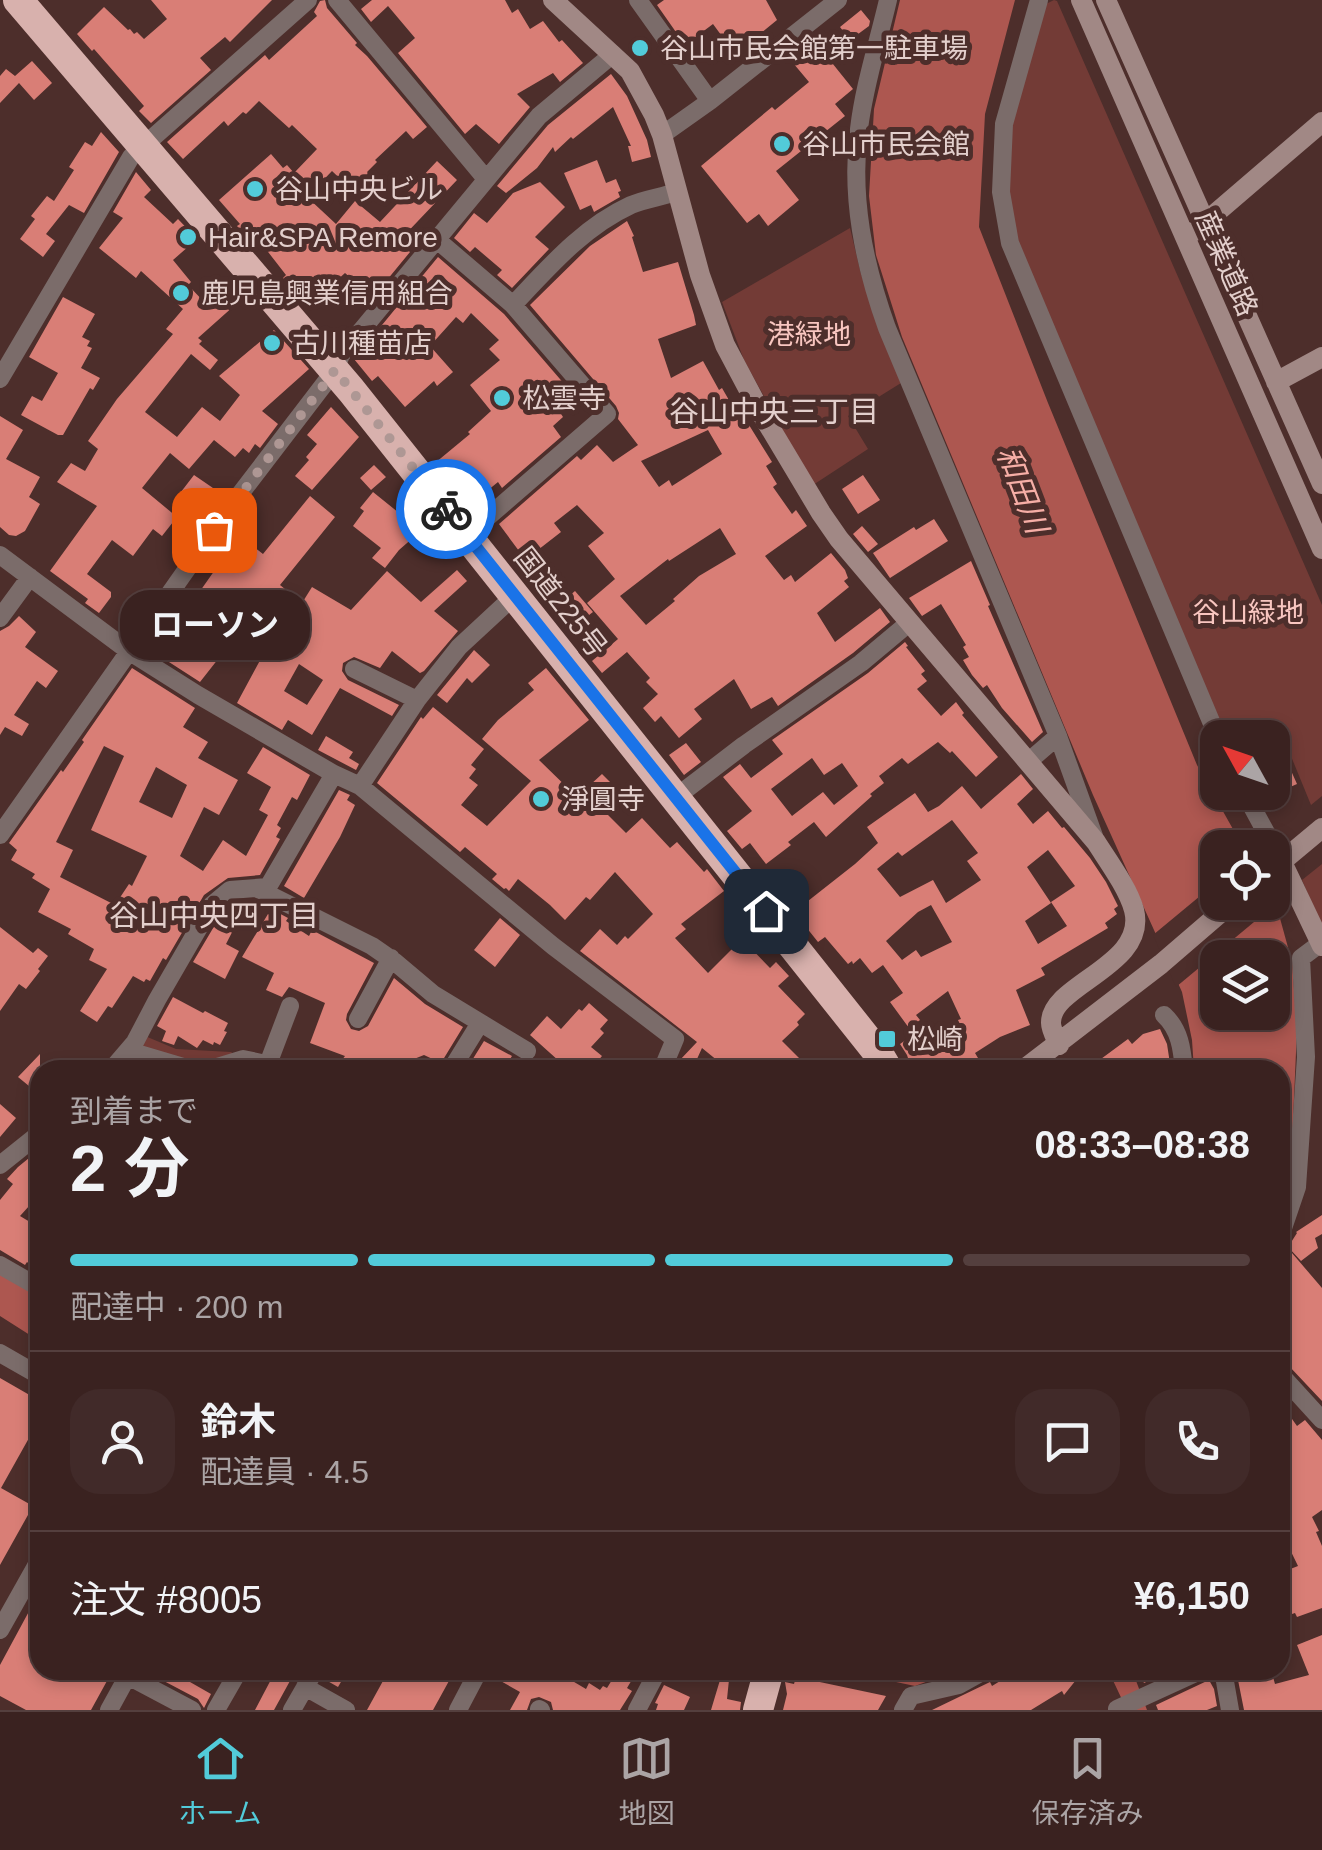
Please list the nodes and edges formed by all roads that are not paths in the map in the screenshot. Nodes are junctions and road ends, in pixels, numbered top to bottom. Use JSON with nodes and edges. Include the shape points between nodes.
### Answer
{"nodes":[{"id":1,"x":18,"y":0,"type":"edge"},
{"id":2,"x":308,"y":0,"type":"edge"},
{"id":3,"x":337,"y":0,"type":"edge"},
{"id":4,"x":554,"y":0,"type":"edge"},
{"id":5,"x":638,"y":0,"type":"edge"},
{"id":6,"x":838,"y":0,"type":"edge"},
{"id":7,"x":888,"y":0,"type":"edge"},
{"id":8,"x":1039,"y":0,"type":"edge"},
{"id":9,"x":1081,"y":0,"type":"edge"},
{"id":10,"x":1106,"y":0,"type":"edge"},
{"id":11,"x":614,"y":54,"type":"junction"},
{"id":12,"x":710,"y":100,"type":"junction"},
{"id":13,"x":1322,"y":122,"type":"edge"},
{"id":14,"x":662,"y":134,"type":"junction"},
{"id":15,"x":142,"y":146,"type":"junction"},
{"id":16,"x":486,"y":179,"type":"junction"},
{"id":17,"x":676,"y":192,"type":"junction"},
{"id":18,"x":1205,"y":222,"type":"junction"},
{"id":19,"x":1186,"y":238,"type":"junction"},
{"id":20,"x":436,"y":239,"type":"junction"},
{"id":21,"x":512,"y":305,"type":"junction"},
{"id":22,"x":1322,"y":358,"type":"edge"},
{"id":23,"x":335,"y":370,"type":"junction"},
{"id":24,"x":0,"y":379,"type":"edge"},
{"id":25,"x":1276,"y":382,"type":"junction"},
{"id":26,"x":1322,"y":484,"type":"edge"},
{"id":27,"x":466,"y":535,"type":"junction"},
{"id":28,"x":1322,"y":549,"type":"edge"},
{"id":29,"x":0,"y":555,"type":"edge"},
{"id":30,"x":30,"y":578,"type":"junction"},
{"id":31,"x":514,"y":594,"type":"junction"},
{"id":32,"x":0,"y":618,"type":"edge"},
{"id":33,"x":910,"y":622,"type":"junction"},
{"id":34,"x":130,"y":652,"type":"junction"},
{"id":35,"x":354,"y":669,"type":"dead end"},
{"id":36,"x":418,"y":700,"type":"junction"},
{"id":37,"x":1210,"y":720,"type":"edge"},
{"id":38,"x":1058,"y":736,"type":"junction"},
{"id":39,"x":1029,"y":762,"type":"junction"},
{"id":40,"x":334,"y":774,"type":"junction"},
{"id":41,"x":360,"y":786,"type":"junction"},
{"id":42,"x":676,"y":797,"type":"junction"},
{"id":43,"x":3,"y":827,"type":"edge"},
{"id":44,"x":1322,"y":828,"type":"edge"},
{"id":45,"x":1096,"y":842,"type":"junction"},
{"id":46,"x":1290,"y":855,"type":"edge"},
{"id":47,"x":258,"y":889,"type":"junction"},
{"id":48,"x":1290,"y":889,"type":"edge"},
{"id":49,"x":1213,"y":920,"type":"edge"},
{"id":50,"x":1321,"y":945,"type":"edge"},
{"id":51,"x":391,"y":958,"type":"junction"},
{"id":52,"x":290,"y":1006,"type":"dead end"},
{"id":53,"x":1164,"y":1015,"type":"dead end"},
{"id":54,"x":358,"y":1020,"type":"dead end"},
{"id":55,"x":480,"y":1023,"type":"junction"},
{"id":56,"x":1059,"y":1044,"type":"junction"},
{"id":57,"x":129,"y":1051,"type":"junction"},
{"id":58,"x":527,"y":1051,"type":"dead end"},
{"id":59,"x":120,"y":1060,"type":"edge"},
{"id":60,"x":159,"y":1060,"type":"edge"},
{"id":61,"x":270,"y":1060,"type":"edge"},
{"id":62,"x":457,"y":1060,"type":"edge"},
{"id":63,"x":666,"y":1060,"type":"edge"},
{"id":64,"x":882,"y":1060,"type":"edge"},
{"id":65,"x":1037,"y":1060,"type":"edge"},
{"id":66,"x":1183,"y":1060,"type":"edge"},
{"id":67,"x":30,"y":1141,"type":"edge"},
{"id":68,"x":0,"y":1165,"type":"edge"},
{"id":69,"x":1290,"y":1212,"type":"edge"},
{"id":70,"x":0,"y":1265,"type":"edge"},
{"id":71,"x":30,"y":1282,"type":"edge"},
{"id":72,"x":0,"y":1353,"type":"edge"},
{"id":73,"x":30,"y":1370,"type":"edge"},
{"id":74,"x":1290,"y":1385,"type":"edge"},
{"id":75,"x":1297,"y":1392,"type":"junction"},
{"id":76,"x":1290,"y":1397,"type":"edge"},
{"id":77,"x":1322,"y":1420,"type":"edge"},
{"id":78,"x":30,"y":1577,"type":"edge"},
{"id":79,"x":0,"y":1630,"type":"edge"},
{"id":80,"x":126,"y":1680,"type":"edge"},
{"id":81,"x":142,"y":1680,"type":"edge"},
{"id":82,"x":232,"y":1680,"type":"edge"},
{"id":83,"x":309,"y":1680,"type":"edge"},
{"id":84,"x":312,"y":1680,"type":"edge"},
{"id":85,"x":474,"y":1680,"type":"edge"},
{"id":86,"x":652,"y":1680,"type":"edge"},
{"id":87,"x":766,"y":1680,"type":"edge"},
{"id":88,"x":967,"y":1680,"type":"edge"},
{"id":89,"x":1180,"y":1680,"type":"edge"},
{"id":90,"x":1225,"y":1680,"type":"edge"},
{"id":91,"x":1119,"y":1708,"type":"edge"},
{"id":92,"x":109,"y":1710,"type":"edge"},
{"id":93,"x":192,"y":1710,"type":"edge"},
{"id":94,"x":216,"y":1710,"type":"edge"},
{"id":95,"x":292,"y":1710,"type":"edge"},
{"id":96,"x":346,"y":1710,"type":"edge"},
{"id":97,"x":458,"y":1710,"type":"edge"},
{"id":98,"x":636,"y":1710,"type":"edge"},
{"id":99,"x":758,"y":1710,"type":"edge"},
{"id":100,"x":903,"y":1710,"type":"edge"},
{"id":101,"x":1230,"y":1710,"type":"edge"}],
"edges":[{"from":1,"to":15,"type":"highway","name":"国道225号"},
{"from":2,"to":15,"type":"street"},
{"from":3,"to":16,"type":"street"},
{"from":4,"to":11,"type":"street"},
{"from":5,"to":12,"type":"street"},
{"from":6,"to":12,"type":"street"},
{"from":7,"to":38,"type":"street","via":[[859,129],[865,259],[887,328]]},
{"from":8,"to":37,"type":"street","via":[[1004,124],[1001,192],[1010,243]]},
{"from":9,"to":19,"type":"street","name":"産業道路"},
{"from":10,"to":18,"type":"street","name":"産業道路"},
{"from":11,"to":14,"type":"street"},
{"from":11,"to":16,"type":"street","via":[[539,116]]},
{"from":12,"to":14,"type":"street"},
{"from":13,"to":18,"type":"street"},
{"from":14,"to":17,"type":"street"},
{"from":15,"to":23,"type":"highway","name":"国道225号"},
{"from":15,"to":24,"type":"street"},
{"from":16,"to":20,"type":"street"},
{"from":17,"to":21,"type":"street","via":[[632,205],[596,227]]},
{"from":17,"to":33,"type":"street","via":[[709,304],[738,372],[821,513]]},
{"from":18,"to":19,"type":"street"},
{"from":18,"to":25,"type":"street","name":"産業道路"},
{"from":19,"to":28,"type":"street","name":"産業道路"},
{"from":20,"to":21,"type":"street"},
{"from":20,"to":23,"type":"street"},
{"from":21,"to":27,"type":"street","via":[[607,414]]},
{"from":22,"to":25,"type":"street"},
{"from":23,"to":27,"type":"highway","name":"国道225号"},
{"from":23,"to":34,"type":"street"},
{"from":25,"to":26,"type":"street","name":"産業道路"},
{"from":27,"to":31,"type":"highway","name":"国道225号"},
{"from":29,"to":30,"type":"street"},
{"from":30,"to":32,"type":"street"},
{"from":30,"to":34,"type":"street"},
{"from":31,"to":36,"type":"street"},
{"from":31,"to":42,"type":"highway","name":"国道225号"},
{"from":33,"to":39,"type":"street"},
{"from":33,"to":42,"type":"street"},
{"from":34,"to":40,"type":"street"},
{"from":34,"to":43,"type":"street"},
{"from":35,"to":36,"type":"street"},
{"from":36,"to":41,"type":"street"},
{"from":38,"to":39,"type":"street"},
{"from":38,"to":45,"type":"street"},
{"from":39,"to":45,"type":"street"},
{"from":40,"to":41,"type":"street"},
{"from":40,"to":47,"type":"street","via":[[276,878]]},
{"from":41,"to":63,"type":"street","via":[[675,1039]]},
{"from":42,"to":64,"type":"highway","name":"国道225号"},
{"from":44,"to":46,"type":"street"},
{"from":45,"to":56,"type":"street","via":[[1134,909],[1134,926],[1119,954],[1056,1007],[1050,1025]]},
{"from":47,"to":51,"type":"street"},
{"from":47,"to":57,"type":"street","via":[[230,890],[212,905]]},
{"from":48,"to":50,"type":"street"},
{"from":49,"to":56,"type":"street"},
{"from":50,"to":69,"type":"street","via":[[1301,958],[1306,1057]]},
{"from":51,"to":54,"type":"street"},
{"from":51,"to":55,"type":"street"},
{"from":52,"to":61,"type":"street"},
{"from":53,"to":66,"type":"street","via":[[1178,1035]]},
{"from":55,"to":58,"type":"street"},
{"from":55,"to":62,"type":"street"},
{"from":56,"to":65,"type":"street"},
{"from":57,"to":59,"type":"street"},
{"from":57,"to":60,"type":"street"},
{"from":67,"to":68,"type":"street"},
{"from":70,"to":71,"type":"street"},
{"from":72,"to":73,"type":"street"},
{"from":74,"to":75,"type":"street"},
{"from":75,"to":76,"type":"street"},
{"from":75,"to":77,"type":"street"},
{"from":78,"to":79,"type":"street"},
{"from":80,"to":92,"type":"street"},
{"from":81,"to":93,"type":"street"},
{"from":82,"to":94,"type":"street"},
{"from":83,"to":95,"type":"street"},
{"from":84,"to":96,"type":"street"},
{"from":85,"to":97,"type":"street"},
{"from":86,"to":98,"type":"street"},
{"from":87,"to":99,"type":"highway"},
{"from":88,"to":100,"type":"street","via":[[911,1696]]},
{"from":89,"to":91,"type":"street"},
{"from":90,"to":101,"type":"street"}]}
